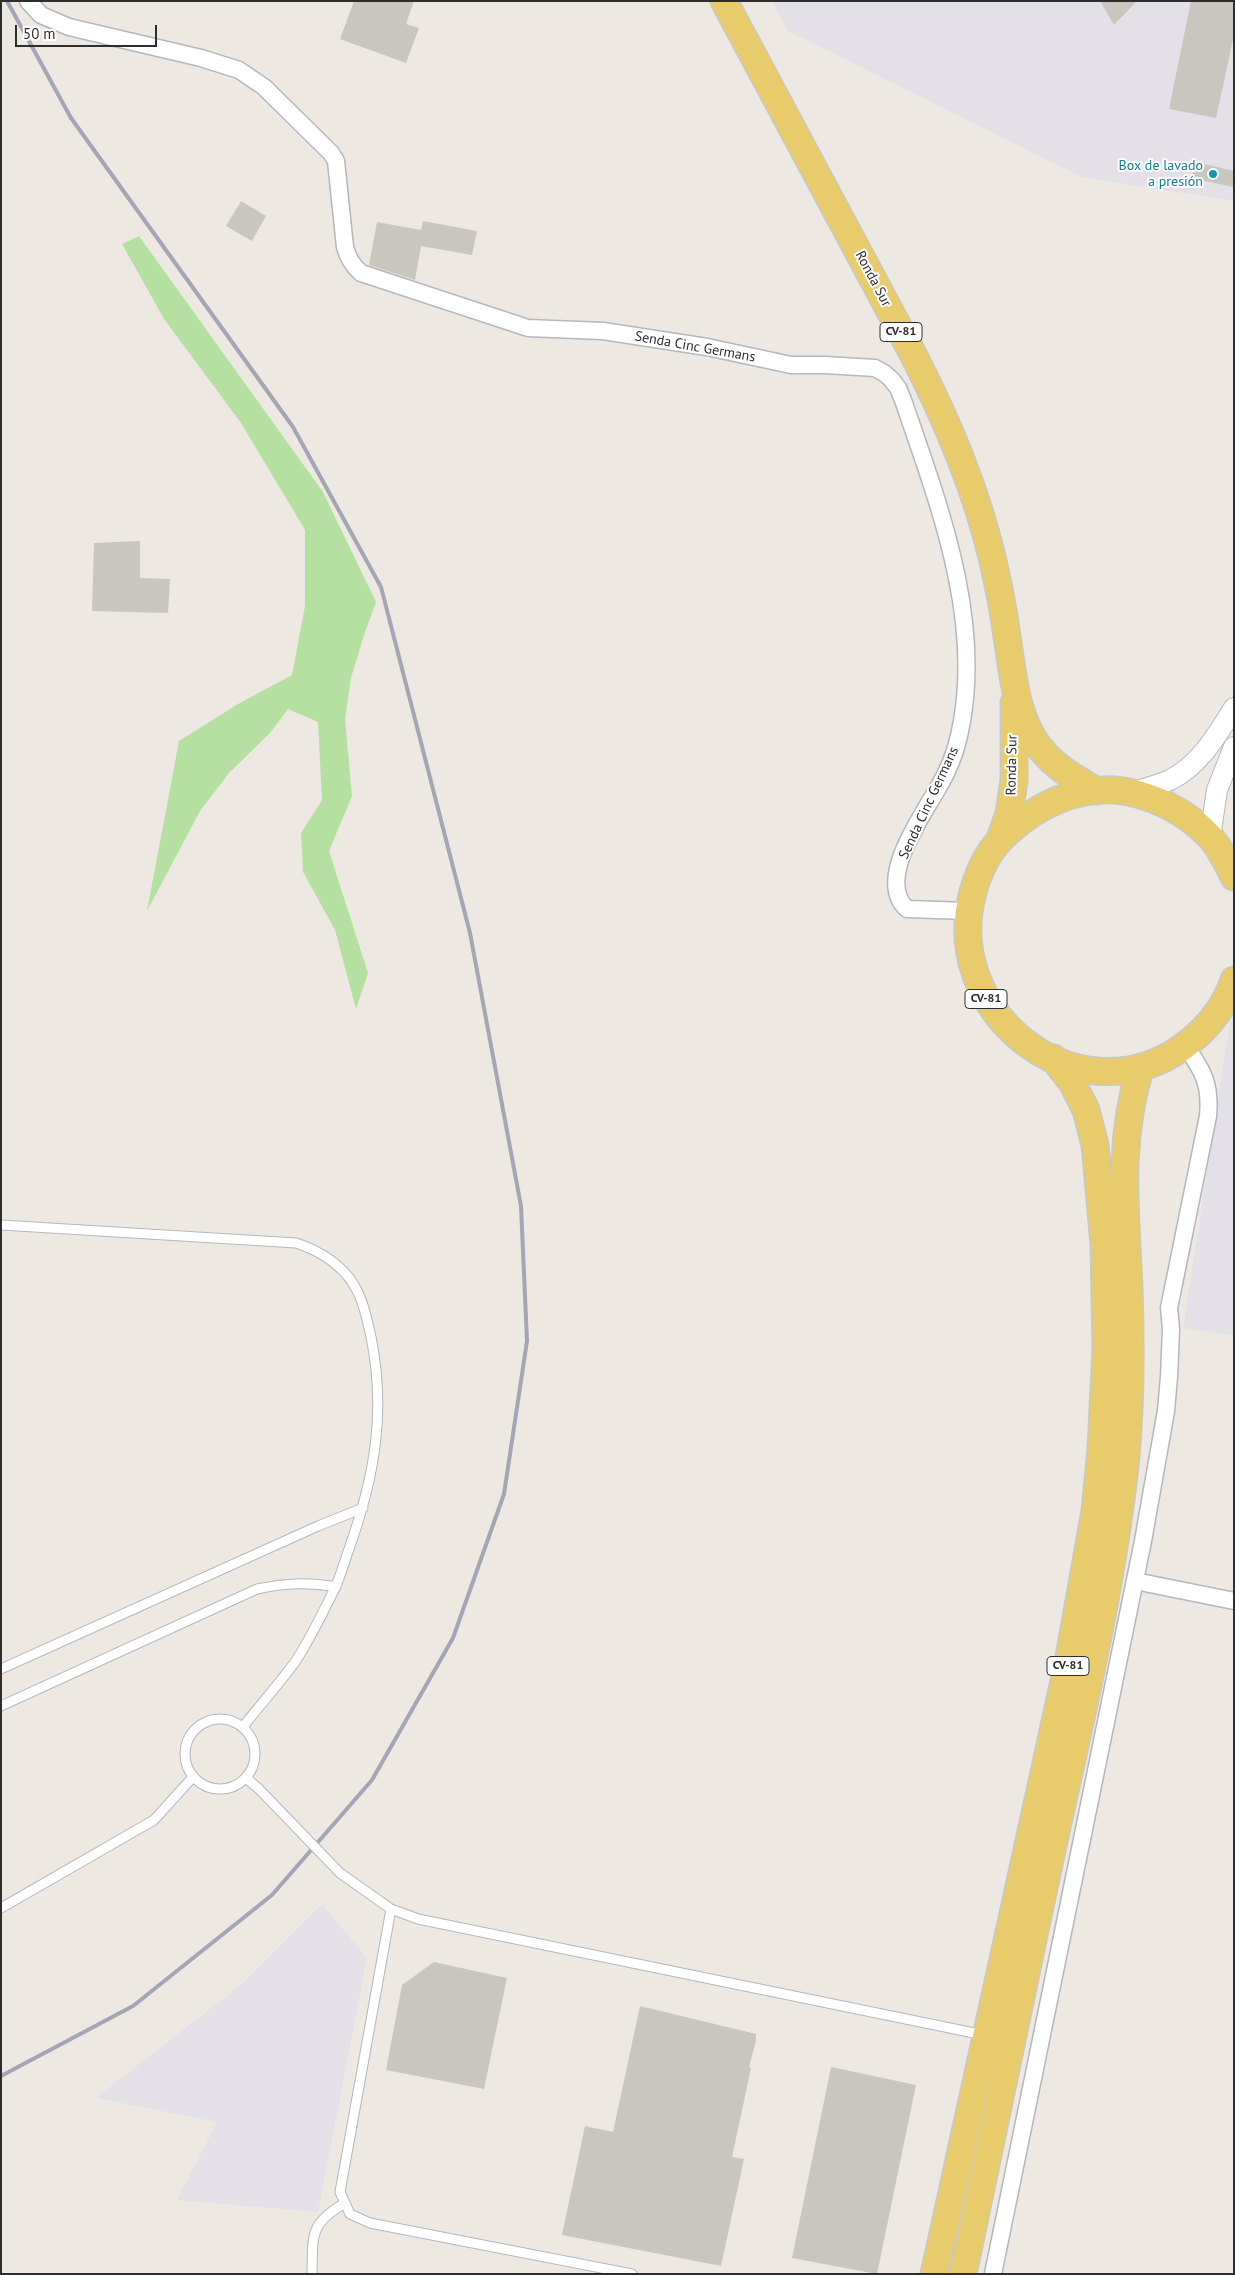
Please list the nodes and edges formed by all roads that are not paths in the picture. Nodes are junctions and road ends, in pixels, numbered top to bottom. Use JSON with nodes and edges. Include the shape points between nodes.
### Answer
{"nodes":[{"id":1,"x":28,"y":1,"type":"edge"},
{"id":2,"x":724,"y":1,"type":"edge"},
{"id":3,"x":1014,"y":687,"type":"junction"},
{"id":4,"x":1234,"y":708,"type":"edge"},
{"id":5,"x":1234,"y":746,"type":"edge"},
{"id":6,"x":1096,"y":790,"type":"junction"},
{"id":7,"x":1134,"y":793,"type":"junction"},
{"id":8,"x":999,"y":840,"type":"junction"},
{"id":9,"x":1225,"y":857,"type":"edge"},
{"id":10,"x":968,"y":911,"type":"junction"},
{"id":11,"x":1234,"y":980,"type":"edge"},
{"id":12,"x":1185,"y":1045,"type":"junction"},
{"id":13,"x":1053,"y":1058,"type":"junction"},
{"id":14,"x":1140,"y":1069,"type":"junction"},
{"id":15,"x":1,"y":1225,"type":"edge"},
{"id":16,"x":363,"y":1508,"type":"junction"},
{"id":17,"x":1135,"y":1581,"type":"junction"},
{"id":18,"x":336,"y":1587,"type":"junction"},
{"id":19,"x":1234,"y":1601,"type":"edge"},
{"id":20,"x":1,"y":1669,"type":"edge"},
{"id":21,"x":1,"y":1706,"type":"edge"},
{"id":22,"x":243,"y":1727,"type":"junction"},
{"id":23,"x":193,"y":1777,"type":"junction"},
{"id":24,"x":246,"y":1778,"type":"junction"},
{"id":25,"x":1,"y":1908,"type":"edge"},
{"id":26,"x":391,"y":1909,"type":"junction"},
{"id":27,"x":987,"y":2036,"type":"junction"},
{"id":28,"x":345,"y":2203,"type":"junction"},
{"id":29,"x":312,"y":2274,"type":"edge"},
{"id":30,"x":632,"y":2274,"type":"edge"},
{"id":31,"x":934,"y":2274,"type":"edge"},
{"id":32,"x":963,"y":2274,"type":"edge"},
{"id":33,"x":994,"y":2274,"type":"edge"}],
"edges":[{"from":1,"to":10,"type":"street","name":"Senda Cinc Germans","via":[[52,22],[201,58],[239,70],[264,87],[336,161],[345,247],[354,267],[362,273],[528,328],[603,331],[707,347],[791,365],[861,366],[884,373],[898,388],[903,400],[945,524],[957,574],[965,641],[966,699],[959,738],[945,775],[903,850],[897,884],[902,904],[907,909]]},
{"from":2,"to":3,"type":"main road","name":"Ronda Sur","number":"CV-81","via":[[914,356],[958,448],[992,557]]},
{"from":3,"to":6,"type":"main road","name":"Ronda Sur","number":"CV-81","via":[[1032,736],[1043,754]]},
{"from":3,"to":8,"type":"main road","name":"Ronda Sur","number":"CV-81","via":[[1014,781],[1009,814]]},
{"from":4,"to":7,"type":"street","via":[[1216,738],[1194,763],[1171,779]]},
{"from":5,"to":9,"type":"street","via":[[1217,790]]},
{"from":6,"to":7,"type":"main road","number":"CV-81"},
{"from":6,"to":8,"type":"main road","number":"CV-81","via":[[1060,798],[1027,815]]},
{"from":7,"to":9,"type":"main road","number":"CV-81","via":[[1175,809]]},
{"from":8,"to":10,"type":"main road","number":"CV-81","via":[[978,873]]},
{"from":10,"to":13,"type":"main road","number":"CV-81","via":[[968,948],[977,983],[996,1015],[1022,1040]]},
{"from":11,"to":12,"type":"main road","number":"CV-81","via":[[1223,1006]]},
{"from":12,"to":14,"type":"main road","number":"CV-81"},
{"from":12,"to":17,"type":"street","via":[[1201,1068],[1210,1097],[1170,1299],[1170,1377],[1166,1411]]},
{"from":13,"to":14,"type":"main road","number":"CV-81","via":[[1079,1068],[1100,1071]]},
{"from":13,"to":27,"type":"main road","number":"CV-81","via":[[1073,1084],[1086,1110],[1096,1155],[1104,1244],[1106,1349],[1101,1449],[1095,1511],[1068,1663]]},
{"from":14,"to":32,"type":"main road","number":"CV-81","via":[[1127,1119],[1125,1146],[1130,1383],[1125,1465],[1115,1536],[1091,1673]]},
{"from":15,"to":16,"type":"lane","via":[[296,1243],[330,1260],[345,1272],[357,1290],[366,1313],[377,1367],[377,1445]]},
{"from":16,"to":18,"type":"lane"},
{"from":16,"to":20,"type":"lane"},
{"from":17,"to":19,"type":"street"},
{"from":17,"to":33,"type":"street"},
{"from":18,"to":21,"type":"lane","via":[[287,1583],[257,1589]]},
{"from":18,"to":22,"type":"lane","via":[[296,1660]]},
{"from":22,"to":23,"type":"lane","via":[[221,1718],[199,1725],[191,1733],[184,1756]]},
{"from":22,"to":24,"type":"lane","via":[[255,1752]]},
{"from":23,"to":24,"type":"lane","via":[[213,1789],[225,1789]]},
{"from":23,"to":25,"type":"lane","via":[[154,1820]]},
{"from":24,"to":26,"type":"lane","bridge":true,"via":[[340,1873]]},
{"from":26,"to":27,"type":"lane","via":[[418,1919]]},
{"from":26,"to":28,"type":"lane","via":[[340,2192]]},
{"from":27,"to":31,"type":"main road","number":"CV-81"},
{"from":28,"to":29,"type":"lane","via":[[325,2215],[315,2228]]},
{"from":28,"to":30,"type":"lane","via":[[350,2214],[370,2222]]}]}
